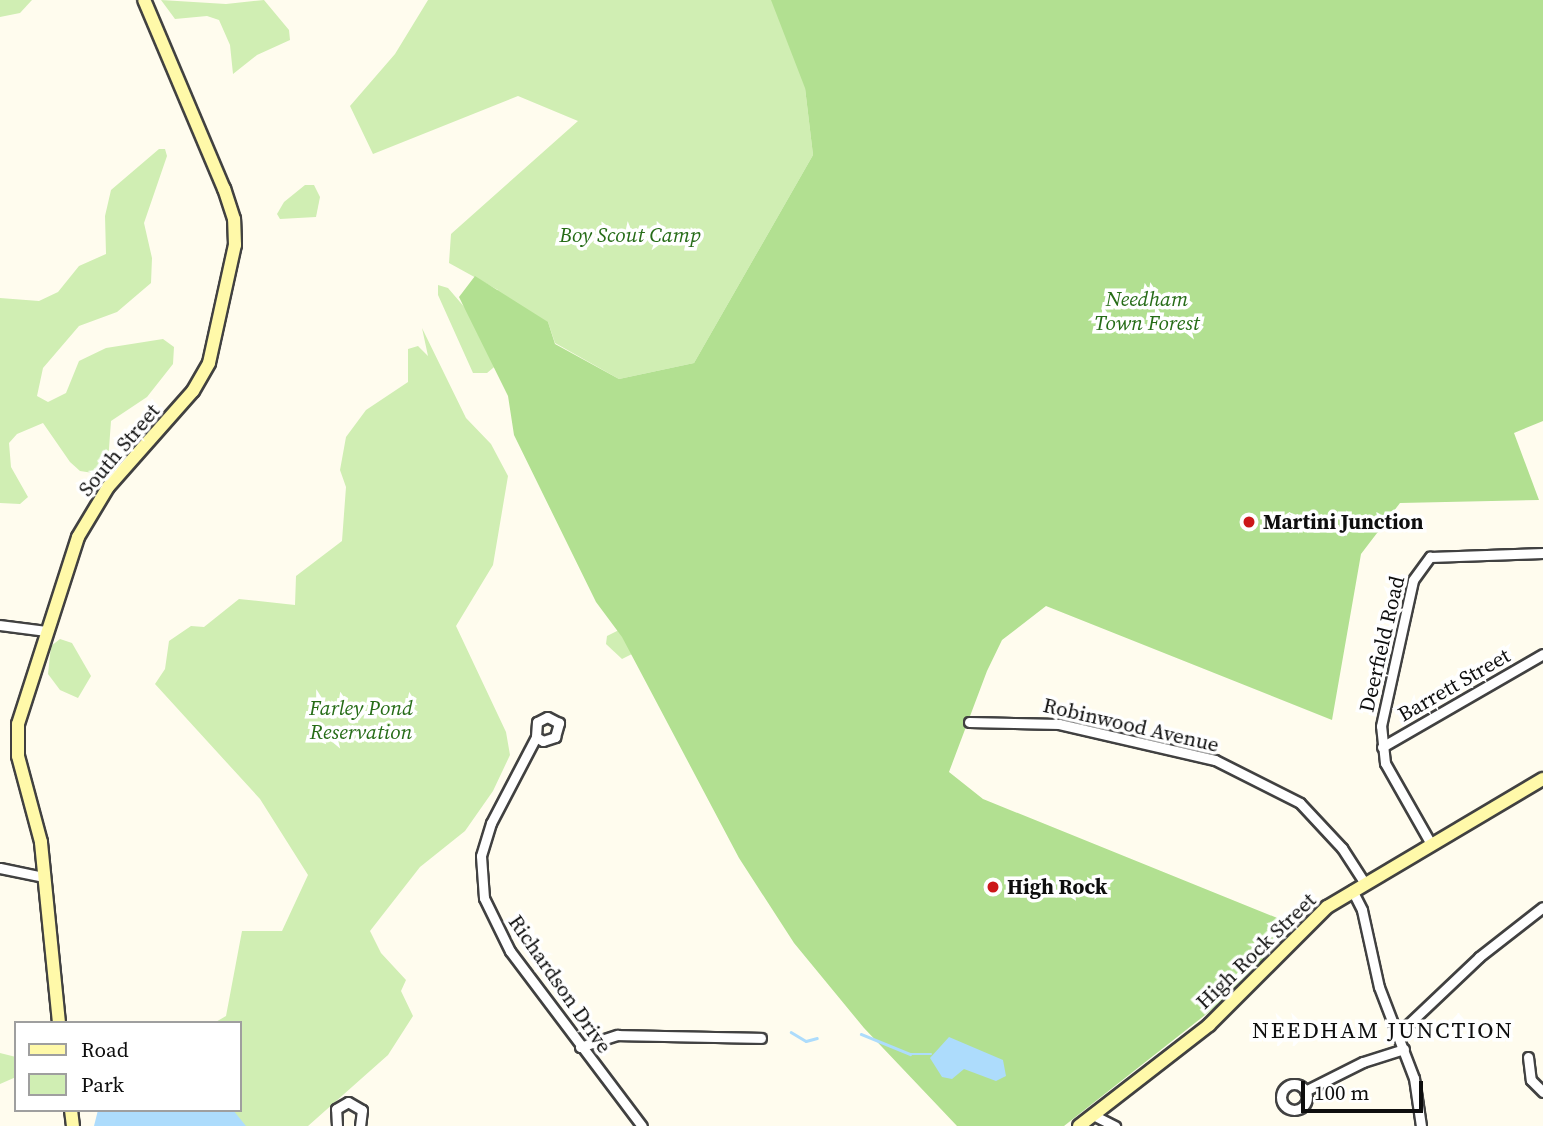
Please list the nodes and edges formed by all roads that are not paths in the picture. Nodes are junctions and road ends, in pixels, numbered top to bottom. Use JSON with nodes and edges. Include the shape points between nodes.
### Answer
{"nodes":[{"id":1,"x":144,"y":0,"type":"edge"},
{"id":2,"x":1543,"y":553,"type":"edge"},
{"id":3,"x":0,"y":625,"type":"edge"},
{"id":4,"x":46,"y":631,"type":"junction"},
{"id":5,"x":1543,"y":654,"type":"edge"},
{"id":6,"x":969,"y":722,"type":"dead end"},
{"id":7,"x":536,"y":737,"type":"dead end"},
{"id":8,"x":1382,"y":747,"type":"junction"},
{"id":9,"x":1543,"y":779,"type":"edge"},
{"id":10,"x":1431,"y":844,"type":"junction"},
{"id":11,"x":0,"y":868,"type":"edge"},
{"id":12,"x":44,"y":877,"type":"junction"},
{"id":13,"x":1364,"y":882,"type":"junction"},
{"id":14,"x":1352,"y":890,"type":"junction"},
{"id":15,"x":1543,"y":906,"type":"edge"},
{"id":16,"x":58,"y":1021,"type":"edge"},
{"id":17,"x":1398,"y":1034,"type":"junction"},
{"id":18,"x":761,"y":1038,"type":"dead end"},
{"id":19,"x":580,"y":1047,"type":"junction"},
{"id":20,"x":1404,"y":1049,"type":"junction"},
{"id":21,"x":1528,"y":1058,"type":"dead end"},
{"id":22,"x":1305,"y":1091,"type":"dead end"},
{"id":23,"x":1543,"y":1092,"type":"edge"},
{"id":24,"x":1093,"y":1115,"type":"junction"},
{"id":25,"x":334,"y":1125,"type":"edge"},
{"id":26,"x":360,"y":1126,"type":"edge"},
{"id":27,"x":642,"y":1126,"type":"edge"},
{"id":28,"x":1079,"y":1126,"type":"edge"},
{"id":29,"x":1115,"y":1126,"type":"edge"},
{"id":30,"x":1421,"y":1126,"type":"edge"}],
"edges":[{"from":1,"to":4,"type":"street","name":"South Street","via":[[224,189],[234,219],[235,245],[209,363],[193,391],[94,508],[78,537]]},
{"from":2,"to":8,"type":"street","name":"Deerfield Road","via":[[1430,557],[1420,566],[1384,697]]},
{"from":3,"to":4,"type":"street"},
{"from":4,"to":12,"type":"street","name":"South Street","via":[[16,744],[41,842]]},
{"from":5,"to":8,"type":"street","name":"Barrett Street"},
{"from":6,"to":13,"type":"street","name":"Robinwood Avenue","via":[[1059,724],[1215,760],[1300,803],[1342,848]]},
{"from":7,"to":19,"type":"street","name":"Richardson Drive","via":[[491,823],[481,877],[489,910],[510,951]]},
{"from":8,"to":10,"type":"street","name":"Deerfield Road","via":[[1385,763]]},
{"from":9,"to":10,"type":"street","name":"High Rock Street"},
{"from":10,"to":13,"type":"street","name":"High Rock Street"},
{"from":11,"to":12,"type":"street"},
{"from":12,"to":16,"type":"street","name":"South Street"},
{"from":13,"to":14,"type":"street","name":"High Rock Street"},
{"from":14,"to":17,"type":"street","via":[[1362,910],[1379,987]]},
{"from":14,"to":24,"type":"street","name":"High Rock Street","via":[[1295,935],[1209,1025]]},
{"from":15,"to":17,"type":"street","via":[[1479,957]]},
{"from":17,"to":20,"type":"street"},
{"from":18,"to":19,"type":"street","via":[[618,1035]]},
{"from":19,"to":27,"type":"street","name":"Richardson Drive"},
{"from":20,"to":22,"type":"street","via":[[1363,1062]]},
{"from":20,"to":30,"type":"street","via":[[1418,1094]]},
{"from":21,"to":23,"type":"street","via":[[1531,1080]]},
{"from":24,"to":28,"type":"street","name":"High Rock Street"},
{"from":24,"to":29,"type":"street"},
{"from":25,"to":26,"type":"street","via":[[336,1110],[351,1102],[362,1110]]}]}
